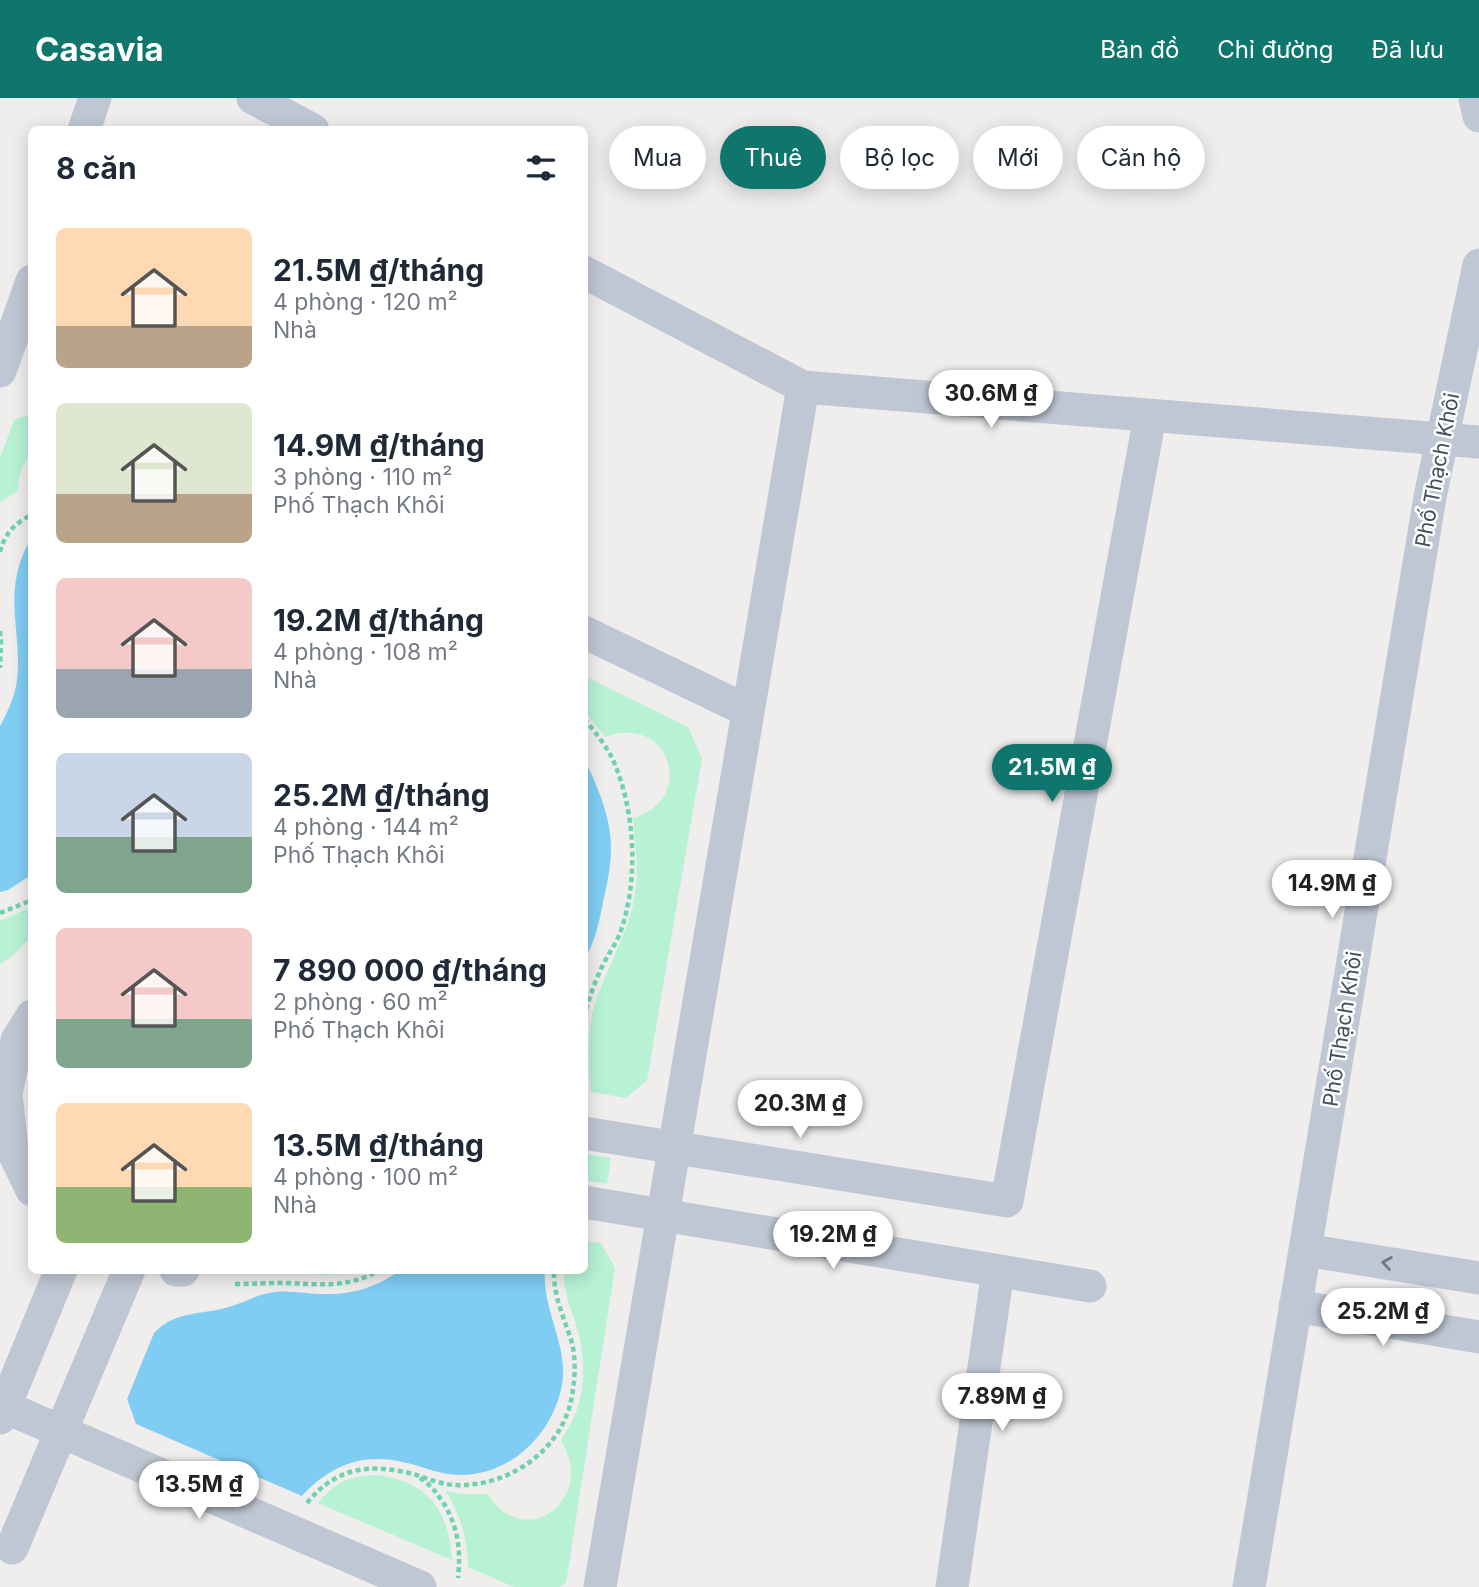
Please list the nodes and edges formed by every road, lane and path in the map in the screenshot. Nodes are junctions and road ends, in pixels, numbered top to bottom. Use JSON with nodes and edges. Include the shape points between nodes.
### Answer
{"nodes":[{"id":1,"x":95,"y":98,"type":"edge"},
{"id":2,"x":253,"y":98,"type":"edge"},
{"id":3,"x":1475,"y":98,"type":"edge"},
{"id":4,"x":1479,"y":116,"type":"edge"},
{"id":5,"x":85,"y":126,"type":"edge"},
{"id":6,"x":306,"y":126,"type":"edge"},
{"id":7,"x":1479,"y":265,"type":"edge"},
{"id":8,"x":588,"y":274,"type":"edge"},
{"id":9,"x":28,"y":298,"type":"edge"},
{"id":10,"x":13,"y":363,"type":"edge"},
{"id":11,"x":803,"y":387,"type":"junction"},
{"id":12,"x":1150,"y":416,"type":"junction"},
{"id":13,"x":1479,"y":432,"type":"edge"},
{"id":14,"x":1441,"y":440,"type":"junction"},
{"id":15,"x":1479,"y":442,"type":"edge"},
{"id":16,"x":28,"y":517,"type":"edge"},
{"id":17,"x":1,"y":543,"type":"edge"},
{"id":18,"x":0,"y":552,"type":"edge"},
{"id":19,"x":0,"y":631,"type":"edge"},
{"id":20,"x":588,"y":634,"type":"edge"},
{"id":21,"x":0,"y":668,"type":"edge"},
{"id":22,"x":748,"y":711,"type":"junction"},
{"id":23,"x":588,"y":724,"type":"edge"},
{"id":24,"x":28,"y":902,"type":"edge"},
{"id":25,"x":0,"y":913,"type":"edge"},
{"id":26,"x":588,"y":1005,"type":"edge"},
{"id":27,"x":16,"y":1030,"type":"edge"},
{"id":28,"x":588,"y":1134,"type":"edge"},
{"id":29,"x":674,"y":1147,"type":"junction"},
{"id":30,"x":28,"y":1182,"type":"edge"},
{"id":31,"x":588,"y":1203,"type":"edge"},
{"id":32,"x":664,"y":1215,"type":"junction"},
{"id":33,"x":1305,"y":1250,"type":"junction"},
{"id":34,"x":998,"y":1271,"type":"junction"},
{"id":35,"x":59,"y":1274,"type":"edge"},
{"id":36,"x":127,"y":1274,"type":"edge"},
{"id":37,"x":374,"y":1274,"type":"edge"},
{"id":38,"x":554,"y":1274,"type":"edge"},
{"id":39,"x":1479,"y":1278,"type":"edge"},
{"id":40,"x":235,"y":1284,"type":"dead end"},
{"id":41,"x":1090,"y":1286,"type":"dead end"},
{"id":42,"x":1295,"y":1306,"type":"junction"},
{"id":43,"x":1479,"y":1337,"type":"edge"},
{"id":44,"x":1,"y":1410,"type":"edge"},
{"id":45,"x":60,"y":1432,"type":"junction"},
{"id":46,"x":413,"y":1474,"type":"junction"},
{"id":47,"x":301,"y":1511,"type":"dead end"},
{"id":48,"x":12,"y":1548,"type":"dead end"},
{"id":49,"x":458,"y":1578,"type":"dead end"},
{"id":50,"x":420,"y":1587,"type":"edge"},
{"id":51,"x":600,"y":1587,"type":"edge"},
{"id":52,"x":952,"y":1587,"type":"edge"},
{"id":53,"x":1249,"y":1587,"type":"edge"}],
"edges":[{"from":1,"to":5,"type":"street"},
{"from":2,"to":6,"type":"street"},
{"from":3,"to":4,"type":"street"},
{"from":7,"to":14,"type":"street","name":"Phố Thạch Khôi"},
{"from":8,"to":11,"type":"street"},
{"from":9,"to":10,"type":"street"},
{"from":11,"to":12,"type":"street"},
{"from":11,"to":22,"type":"street"},
{"from":12,"to":14,"type":"street"},
{"from":12,"to":29,"type":"street","via":[[1007,1201]]},
{"from":13,"to":14,"type":"street"},
{"from":14,"to":15,"type":"street"},
{"from":14,"to":33,"type":"street","name":"Phố Thạch Khôi"},
{"from":16,"to":17,"type":"path"},
{"from":17,"to":18,"type":"path"},
{"from":19,"to":21,"type":"path"},
{"from":20,"to":22,"type":"street"},
{"from":22,"to":29,"type":"street"},
{"from":23,"to":26,"type":"path","via":[[610,755],[632,838],[626,910]]},
{"from":24,"to":25,"type":"path"},
{"from":27,"to":30,"type":"street","via":[[6,1094],[12,1149]]},
{"from":28,"to":29,"type":"street"},
{"from":29,"to":32,"type":"street"},
{"from":31,"to":32,"type":"street"},
{"from":32,"to":34,"type":"street"},
{"from":32,"to":51,"type":"street"},
{"from":39,"to":33,"type":"street","one_way":true},
{"from":33,"to":42,"type":"street","name":"Phố Thạch Khôi"},
{"from":34,"to":41,"type":"street"},
{"from":34,"to":52,"type":"street"},
{"from":35,"to":44,"type":"street"},
{"from":36,"to":45,"type":"street"},
{"from":37,"to":40,"type":"path","via":[[334,1285]]},
{"from":38,"to":46,"type":"path","via":[[575,1362],[568,1413],[550,1444],[527,1465],[494,1480],[451,1485]]},
{"from":42,"to":43,"type":"street"},
{"from":42,"to":53,"type":"street","name":"Phố Thạch Khôi"},
{"from":44,"to":45,"type":"street"},
{"from":45,"to":48,"type":"street"},
{"from":45,"to":50,"type":"street"},
{"from":46,"to":47,"type":"path","via":[[377,1468],[345,1472],[322,1487]]},
{"from":46,"to":49,"type":"path","via":[[436,1491],[451,1515],[460,1548]]}]}
